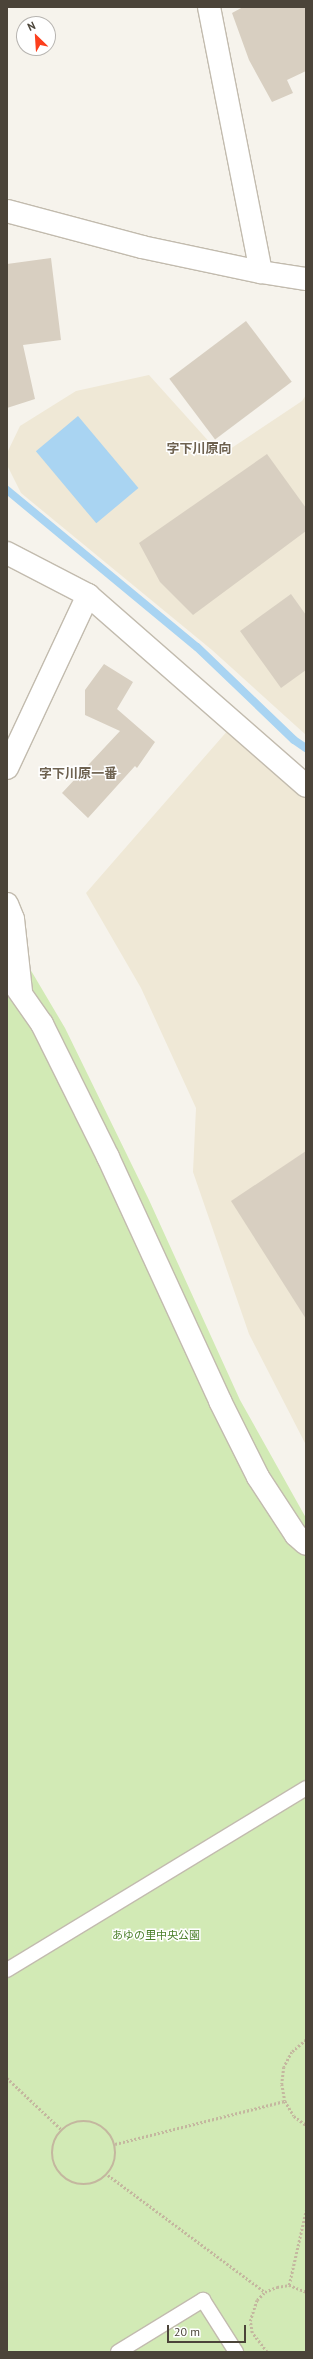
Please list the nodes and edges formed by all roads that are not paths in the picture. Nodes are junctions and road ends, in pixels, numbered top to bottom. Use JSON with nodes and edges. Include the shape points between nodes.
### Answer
{"nodes":[{"id":1,"x":209,"y":7,"type":"edge"},
{"id":2,"x":7,"y":211,"type":"edge"},
{"id":3,"x":260,"y":272,"type":"junction"},
{"id":4,"x":306,"y":278,"type":"edge"},
{"id":5,"x":7,"y":553,"type":"edge"},
{"id":6,"x":88,"y":595,"type":"junction"},
{"id":7,"x":7,"y":768,"type":"edge"},
{"id":8,"x":306,"y":786,"type":"edge"},
{"id":9,"x":7,"y":904,"type":"edge"},
{"id":10,"x":7,"y":974,"type":"edge"},
{"id":11,"x":21,"y":991,"type":"junction"},
{"id":12,"x":306,"y":1544,"type":"edge"},
{"id":13,"x":306,"y":1788,"type":"edge"},
{"id":14,"x":7,"y":1970,"type":"edge"},
{"id":15,"x":118,"y":2352,"type":"edge"},
{"id":16,"x":236,"y":2352,"type":"edge"}],
"edges":[{"from":1,"to":3,"type":"street"},
{"from":2,"to":3,"type":"street","via":[[142,247]]},
{"from":3,"to":4,"type":"street"},
{"from":5,"to":6,"type":"street"},
{"from":6,"to":7,"type":"street"},
{"from":6,"to":8,"type":"street"},
{"from":9,"to":11,"type":"street","via":[[16,933]]},
{"from":10,"to":11,"type":"street"},
{"from":11,"to":12,"type":"street","via":[[42,1024],[108,1157],[220,1401],[258,1477],[296,1536]]},
{"from":13,"to":14,"type":"lane"},
{"from":15,"to":16,"type":"lane","via":[[203,2300]]}]}
